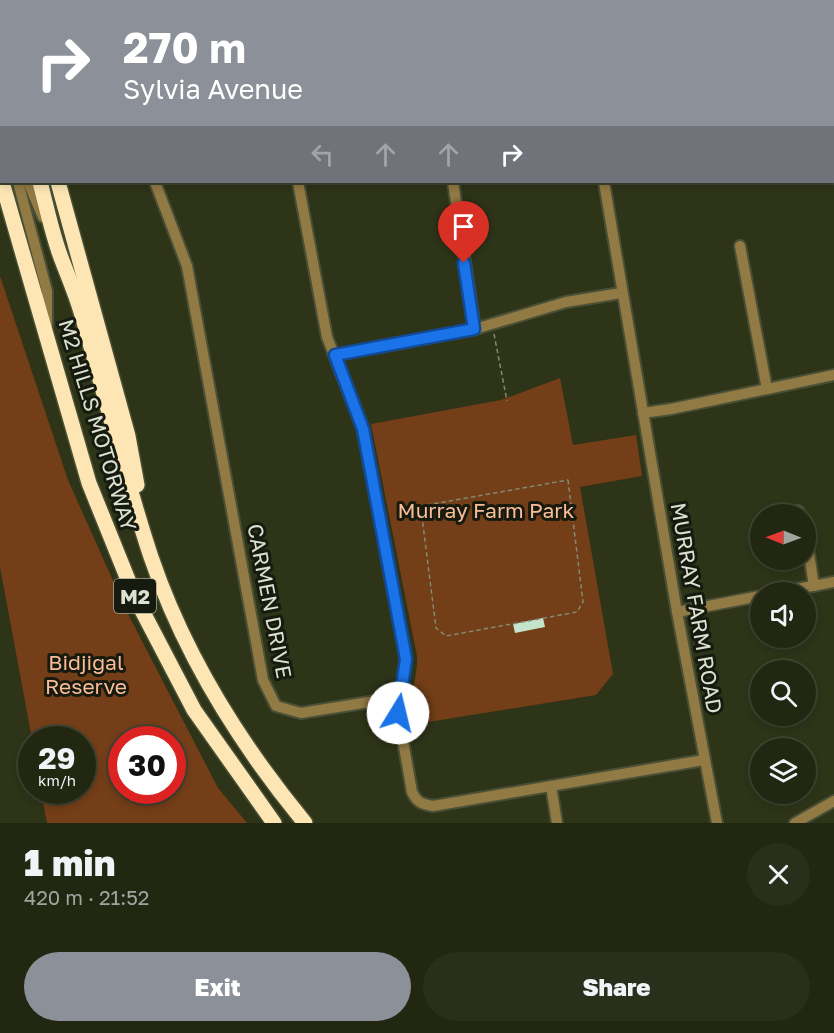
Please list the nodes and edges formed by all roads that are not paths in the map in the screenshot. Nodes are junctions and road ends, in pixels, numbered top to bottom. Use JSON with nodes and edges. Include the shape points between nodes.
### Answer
{"nodes":[{"id":1,"x":3,"y":183,"type":"edge"},
{"id":2,"x":18,"y":183,"type":"edge"},
{"id":3,"x":28,"y":183,"type":"edge"},
{"id":4,"x":40,"y":183,"type":"edge"},
{"id":5,"x":58,"y":183,"type":"edge"},
{"id":6,"x":155,"y":183,"type":"edge"},
{"id":7,"x":298,"y":183,"type":"edge"},
{"id":8,"x":453,"y":183,"type":"edge"},
{"id":9,"x":604,"y":183,"type":"edge"},
{"id":10,"x":0,"y":210,"type":"edge"},
{"id":11,"x":740,"y":246,"type":"dead end"},
{"id":12,"x":621,"y":293,"type":"junction"},
{"id":13,"x":80,"y":310,"type":"junction"},
{"id":14,"x":474,"y":329,"type":"junction"},
{"id":15,"x":47,"y":335,"type":"junction"},
{"id":16,"x":335,"y":355,"type":"junction"},
{"id":17,"x":834,"y":375,"type":"edge"},
{"id":18,"x":766,"y":389,"type":"junction"},
{"id":19,"x":643,"y":412,"type":"junction"},
{"id":20,"x":75,"y":434,"type":"junction"},
{"id":21,"x":152,"y":558,"type":"junction"},
{"id":22,"x":834,"y":582,"type":"edge"},
{"id":23,"x":816,"y":586,"type":"edge"},
{"id":24,"x":750,"y":598,"type":"edge"},
{"id":25,"x":677,"y":612,"type":"junction"},
{"id":26,"x":400,"y":697,"type":"junction"},
{"id":27,"x":704,"y":760,"type":"junction"},
{"id":28,"x":551,"y":786,"type":"junction"},
{"id":29,"x":834,"y":801,"type":"edge"},
{"id":30,"x":274,"y":823,"type":"edge"},
{"id":31,"x":305,"y":823,"type":"edge"},
{"id":32,"x":557,"y":823,"type":"edge"},
{"id":33,"x":717,"y":823,"type":"edge"},
{"id":34,"x":795,"y":823,"type":"edge"}],
"edges":[{"from":1,"to":15,"type":"highway","name":"M2 HILLS MOTORWAY","number":"M2"},
{"from":2,"to":15,"type":"street","number":"M2","via":[[47,291]]},
{"from":3,"to":13,"type":"street","number":"M2"},
{"from":4,"to":13,"type":"highway","name":"M2 HILLS MOTORWAY","number":"M2","via":[[58,250]]},
{"from":5,"to":21,"type":"highway","name":"M2 HILLS MOTORWAY","number":"M2","via":[[128,436]]},
{"from":6,"to":26,"type":"street","name":"CARMEN DRIVE","via":[[187,266],[268,694],[276,706],[301,713]]},
{"from":7,"to":16,"type":"street","via":[[327,337]]},
{"from":8,"to":14,"type":"street"},
{"from":9,"to":12,"type":"street","name":"MURRAY FARM ROAD"},
{"from":10,"to":20,"type":"highway","number":"M2","via":[[56,397]]},
{"from":11,"to":18,"type":"street"},
{"from":12,"to":14,"type":"street","via":[[566,302]]},
{"from":12,"to":19,"type":"street","name":"MURRAY FARM ROAD"},
{"from":13,"to":21,"type":"highway","name":"M2 HILLS MOTORWAY","number":"M2"},
{"from":14,"to":16,"type":"street"},
{"from":15,"to":20,"type":"highway","name":"M2 HILLS MOTORWAY","number":"M2"},
{"from":16,"to":26,"type":"street","via":[[365,441],[406,659]]},
{"from":17,"to":18,"type":"street"},
{"from":18,"to":19,"type":"street"},
{"from":19,"to":25,"type":"street","name":"MURRAY FARM ROAD"},
{"from":20,"to":30,"type":"highway","name":"M2 HILLS MOTORWAY","number":"M2","via":[[108,532],[170,666],[218,748]]},
{"from":21,"to":31,"type":"highway","name":"M2 HILLS MOTORWAY","number":"M2","via":[[171,608],[212,689],[272,783]]},
{"from":22,"to":23,"type":"street"},
{"from":24,"to":25,"type":"street"},
{"from":25,"to":27,"type":"street","name":"MURRAY FARM ROAD"},
{"from":26,"to":28,"type":"street","via":[[398,713],[412,792],[422,804],[433,806]]},
{"from":27,"to":28,"type":"street"},
{"from":27,"to":33,"type":"street","name":"MURRAY FARM ROAD"},
{"from":28,"to":32,"type":"street"},
{"from":29,"to":34,"type":"street"}]}
